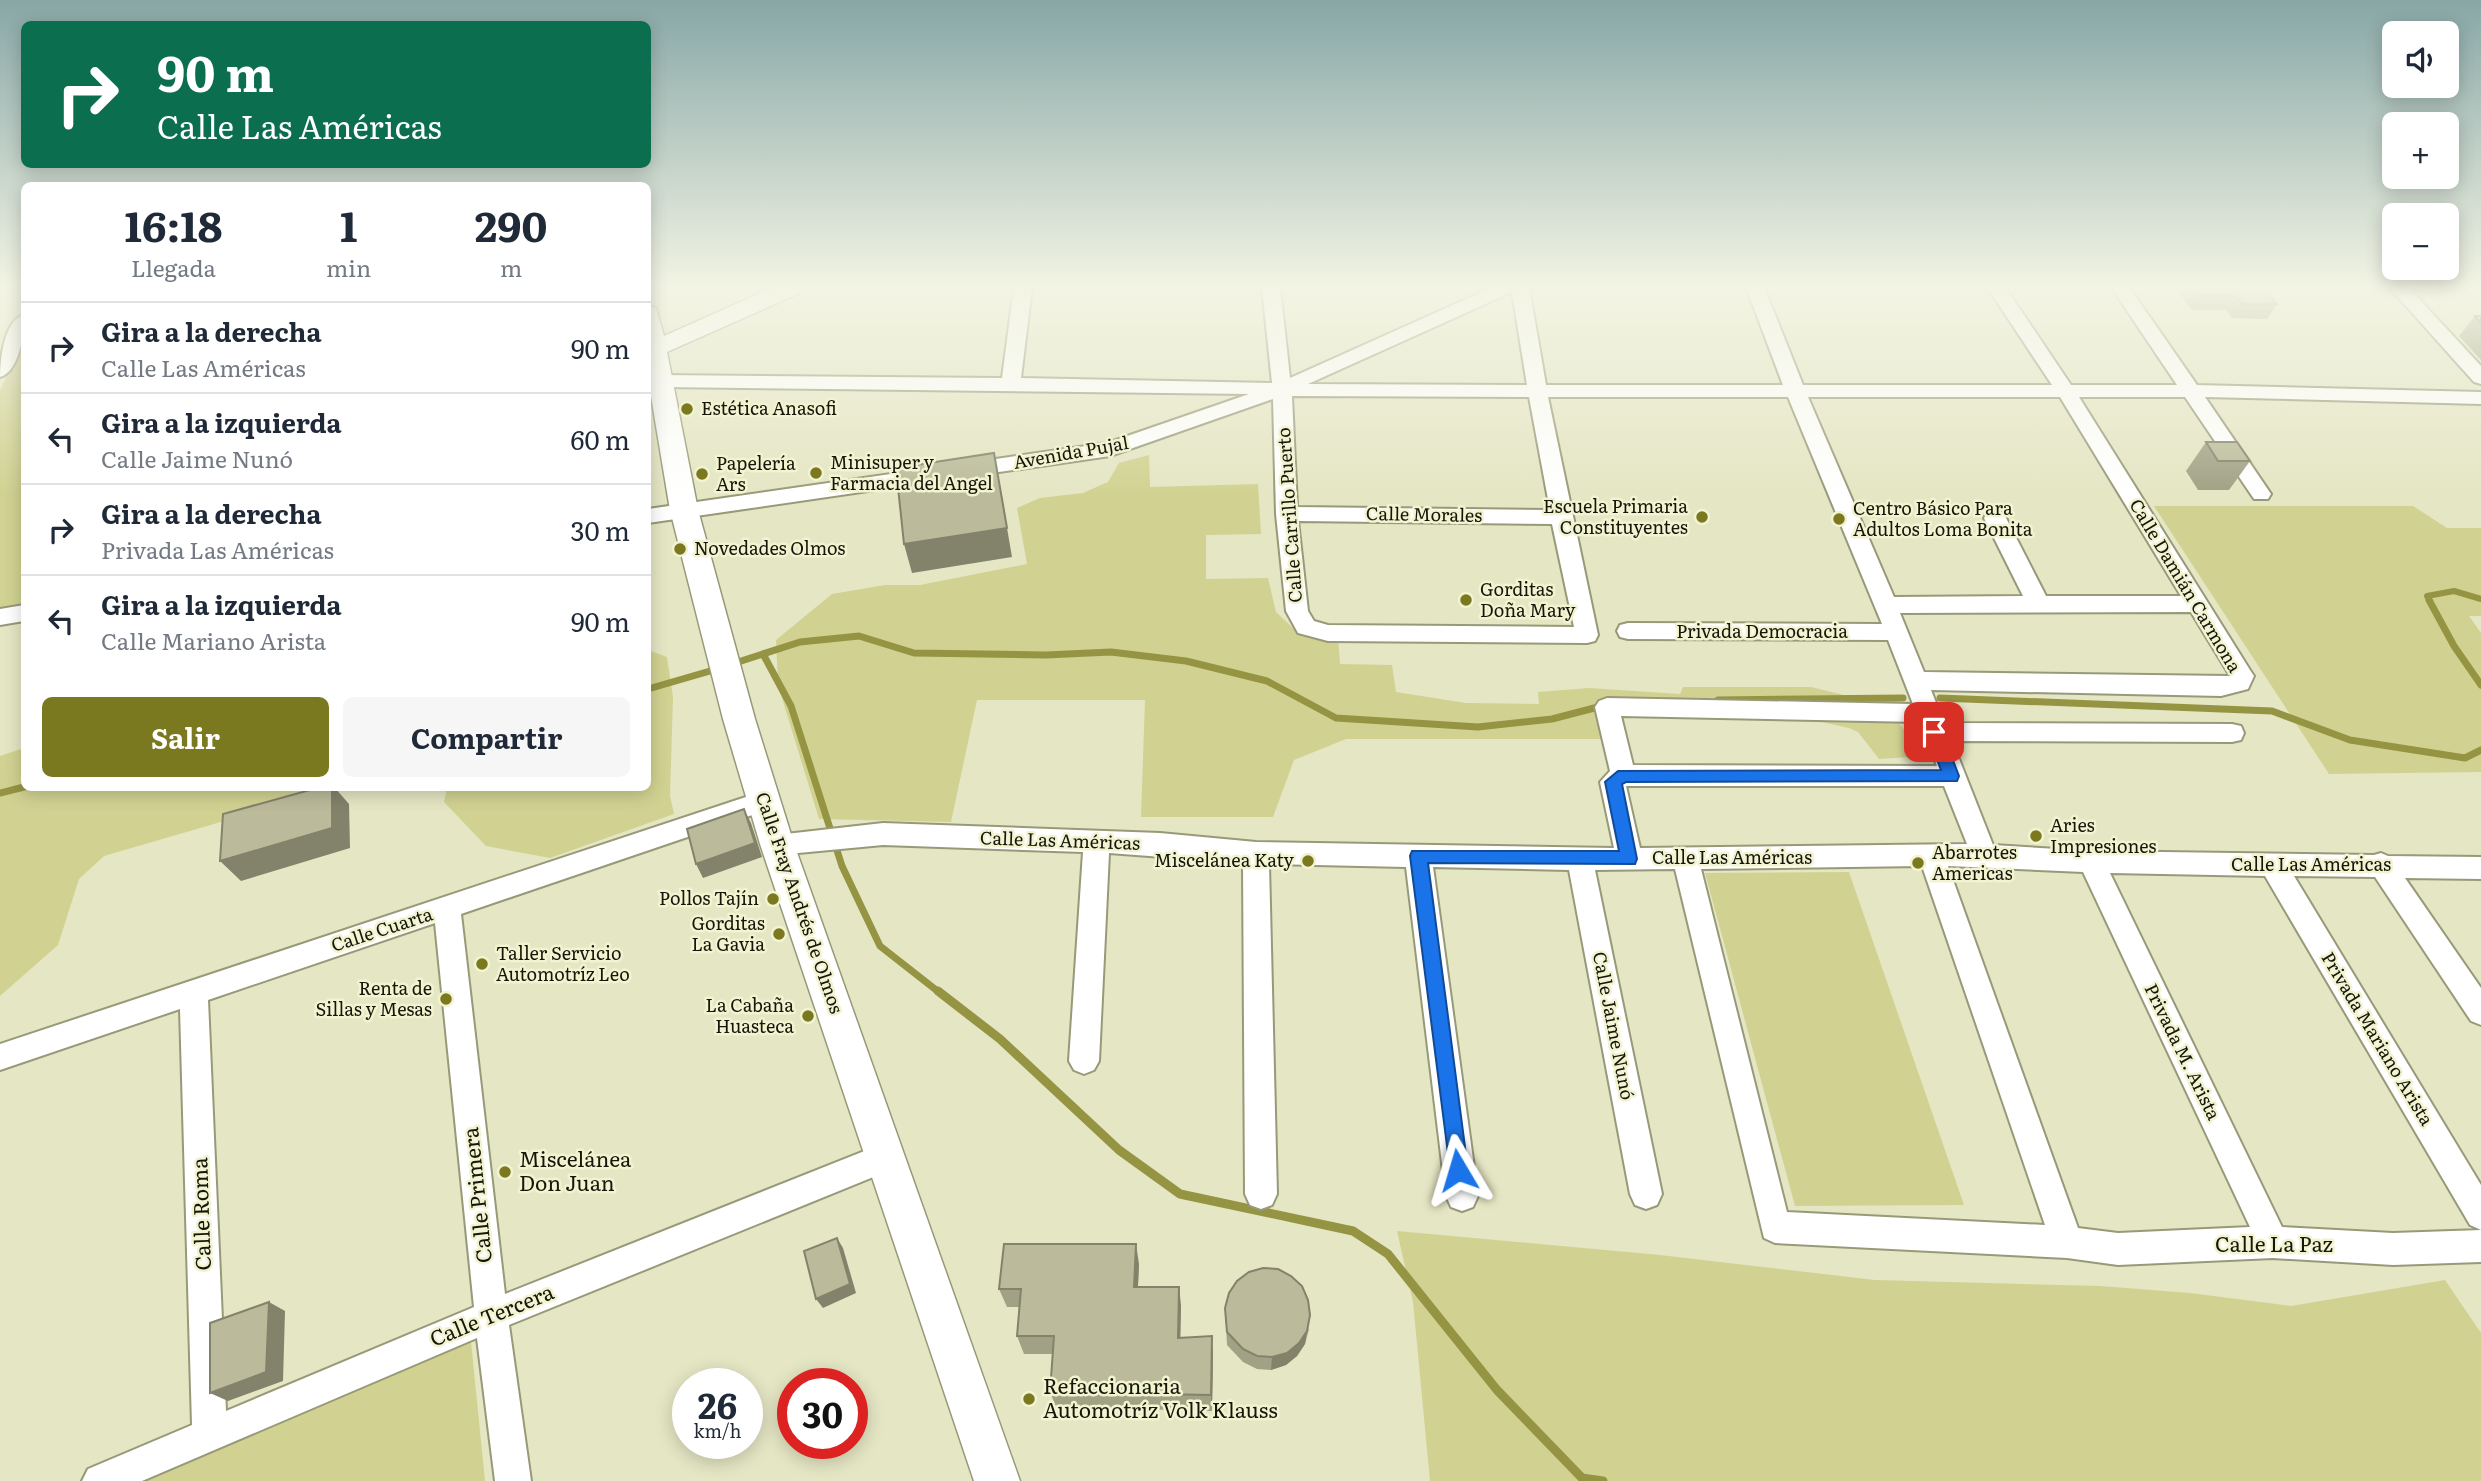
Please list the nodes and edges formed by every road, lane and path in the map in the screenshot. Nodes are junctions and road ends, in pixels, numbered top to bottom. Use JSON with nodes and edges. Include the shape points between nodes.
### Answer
{"nodes":[{"id":1,"x":655,"y":356,"type":"edge"},
{"id":2,"x":1015,"y":356,"type":"edge"},
{"id":3,"x":1278,"y":356,"type":"edge"},
{"id":4,"x":1355,"y":356,"type":"edge"},
{"id":5,"x":1530,"y":356,"type":"edge"},
{"id":6,"x":1782,"y":356,"type":"edge"},
{"id":7,"x":2042,"y":356,"type":"edge"},
{"id":8,"x":2168,"y":356,"type":"edge"},
{"id":9,"x":2461,"y":356,"type":"edge"},
{"id":10,"x":2481,"y":378,"type":"edge"},
{"id":11,"x":660,"y":381,"type":"junction"},
{"id":12,"x":1011,"y":385,"type":"junction"},
{"id":13,"x":1282,"y":389,"type":"junction"},
{"id":14,"x":1535,"y":390,"type":"junction"},
{"id":15,"x":1795,"y":390,"type":"junction"},
{"id":16,"x":2065,"y":390,"type":"junction"},
{"id":17,"x":2192,"y":391,"type":"junction"},
{"id":18,"x":2481,"y":398,"type":"edge"},
{"id":19,"x":2261,"y":494,"type":"dead end"},
{"id":20,"x":684,"y":510,"type":"junction"},
{"id":21,"x":1287,"y":514,"type":"junction"},
{"id":22,"x":651,"y":516,"type":"edge"},
{"id":23,"x":1560,"y":517,"type":"junction"},
{"id":24,"x":1995,"y":518,"type":"dead end"},
{"id":25,"x":2197,"y":604,"type":"junction"},
{"id":26,"x":1886,"y":605,"type":"junction"},
{"id":27,"x":2039,"y":605,"type":"junction"},
{"id":28,"x":21,"y":614,"type":"edge"},
{"id":29,"x":0,"y":617,"type":"edge"},
{"id":30,"x":1628,"y":631,"type":"dead end"},
{"id":31,"x":1896,"y":632,"type":"junction"},
{"id":32,"x":1915,"y":681,"type":"junction"},
{"id":33,"x":1931,"y":722,"type":"junction"},
{"id":34,"x":2232,"y":733,"type":"dead end"},
{"id":35,"x":1623,"y":775,"type":"junction"},
{"id":36,"x":1951,"y":776,"type":"junction"},
{"id":37,"x":764,"y":801,"type":"junction"},
{"id":38,"x":795,"y":842,"type":"junction"},
{"id":39,"x":1097,"y":842,"type":"junction"},
{"id":40,"x":1256,"y":853,"type":"junction"},
{"id":41,"x":1984,"y":855,"type":"junction"},
{"id":42,"x":1418,"y":856,"type":"junction"},
{"id":43,"x":1685,"y":857,"type":"junction"},
{"id":44,"x":1932,"y":858,"type":"junction"},
{"id":45,"x":1580,"y":859,"type":"junction"},
{"id":46,"x":1629,"y":859,"type":"junction"},
{"id":47,"x":2091,"y":862,"type":"junction"},
{"id":48,"x":2381,"y":864,"type":"junction"},
{"id":49,"x":2273,"y":865,"type":"junction"},
{"id":50,"x":2481,"y":868,"type":"edge"},
{"id":51,"x":447,"y":908,"type":"junction"},
{"id":52,"x":194,"y":992,"type":"junction"},
{"id":53,"x":2481,"y":1012,"type":"edge"},
{"id":54,"x":0,"y":1057,"type":"edge"},
{"id":55,"x":1084,"y":1061,"type":"dead end"},
{"id":56,"x":887,"y":1157,"type":"junction"},
{"id":57,"x":1261,"y":1194,"type":"dead end"},
{"id":58,"x":1646,"y":1194,"type":"dead end"},
{"id":59,"x":1462,"y":1196,"type":"dead end"},
{"id":60,"x":2481,"y":1214,"type":"edge"},
{"id":61,"x":2067,"y":1242,"type":"junction"},
{"id":62,"x":2273,"y":1242,"type":"junction"},
{"id":63,"x":2481,"y":1246,"type":"edge"},
{"id":64,"x":491,"y":1316,"type":"junction"},
{"id":65,"x":210,"y":1435,"type":"junction"},
{"id":66,"x":100,"y":1481,"type":"edge"},
{"id":67,"x":513,"y":1481,"type":"edge"},
{"id":68,"x":997,"y":1481,"type":"edge"}],
"edges":[{"from":1,"to":11,"type":"street","name":"Calle Fray Andrés de Olmos"},
{"from":2,"to":12,"type":"street"},
{"from":3,"to":13,"type":"street","name":"Calle Carrillo Puerto"},
{"from":4,"to":13,"type":"street","name":"Avenida Pujal"},
{"from":5,"to":14,"type":"street"},
{"from":6,"to":15,"type":"street"},
{"from":7,"to":16,"type":"street","name":"Calle Damián Carmona"},
{"from":8,"to":17,"type":"street"},
{"from":9,"to":10,"type":"street"},
{"from":11,"to":12,"type":"street"},
{"from":11,"to":20,"type":"street","name":"Calle Fray Andrés de Olmos"},
{"from":12,"to":13,"type":"street"},
{"from":13,"to":14,"type":"street"},
{"from":13,"to":20,"type":"street","name":"Avenida Pujal","via":[[1110,449]]},
{"from":13,"to":21,"type":"street","name":"Calle Carrillo Puerto"},
{"from":14,"to":15,"type":"street"},
{"from":14,"to":23,"type":"street"},
{"from":15,"to":16,"type":"street"},
{"from":15,"to":26,"type":"street"},
{"from":16,"to":17,"type":"street"},
{"from":16,"to":25,"type":"street","name":"Calle Damián Carmona"},
{"from":17,"to":18,"type":"street"},
{"from":17,"to":19,"type":"street"},
{"from":20,"to":22,"type":"street","name":"Avenida Pujal"},
{"from":20,"to":37,"type":"street","name":"Calle Fray Andrés de Olmos"},
{"from":21,"to":23,"type":"street","name":"Calle Morales"},
{"from":21,"to":23,"type":"street","name":"Calle Carrillo Puerto","via":[[1297,611],[1306,627],[1328,633],[1587,635]]},
{"from":24,"to":27,"type":"street"},
{"from":25,"to":27,"type":"street"},
{"from":25,"to":32,"type":"street","name":"Calle Damián Carmona","via":[[2242,676],[2240,683],[2221,687]]},
{"from":26,"to":27,"type":"street"},
{"from":26,"to":31,"type":"street"},
{"from":28,"to":29,"type":"street"},
{"from":30,"to":31,"type":"street","name":"Privada Democracia"},
{"from":31,"to":32,"type":"street"},
{"from":32,"to":33,"type":"street"},
{"from":33,"to":34,"type":"street"},
{"from":33,"to":35,"type":"street","via":[[1606,707]]},
{"from":33,"to":36,"type":"street"},
{"from":35,"to":36,"type":"street"},
{"from":35,"to":46,"type":"street","via":[[1613,782]]},
{"from":36,"to":41,"type":"street"},
{"from":37,"to":38,"type":"street","name":"Calle Fray Andrés de Olmos"},
{"from":37,"to":51,"type":"street","name":"Calle Cuarta"},
{"from":38,"to":39,"type":"street","name":"Calle Las Américas","via":[[883,834]]},
{"from":38,"to":56,"type":"street","name":"Calle Fray Andrés de Olmos"},
{"from":39,"to":40,"type":"street","name":"Calle Las Américas"},
{"from":39,"to":55,"type":"street"},
{"from":40,"to":42,"type":"street","name":"Calle Las Américas"},
{"from":40,"to":57,"type":"street"},
{"from":41,"to":44,"type":"street","name":"Calle Las Américas"},
{"from":41,"to":47,"type":"street","name":"Calle Las Américas"},
{"from":42,"to":45,"type":"street","name":"Calle Las Américas"},
{"from":42,"to":59,"type":"street"},
{"from":43,"to":44,"type":"street","name":"Calle Las Américas"},
{"from":43,"to":46,"type":"street","name":"Calle Las Américas"},
{"from":43,"to":61,"type":"street","via":[[1775,1227]]},
{"from":44,"to":61,"type":"street"},
{"from":45,"to":46,"type":"street","name":"Calle Las Américas"},
{"from":45,"to":58,"type":"street","name":"Calle Jaime Nunó"},
{"from":47,"to":49,"type":"street","name":"Calle Las Américas"},
{"from":47,"to":62,"type":"street","name":"Privada M. Arista"},
{"from":48,"to":49,"type":"street","name":"Calle Las Américas"},
{"from":48,"to":50,"type":"street","name":"Calle Las Américas"},
{"from":48,"to":53,"type":"street"},
{"from":49,"to":60,"type":"street","name":"Privada Mariano Arista"},
{"from":51,"to":52,"type":"street","name":"Calle Cuarta"},
{"from":51,"to":64,"type":"street","name":"Calle Primera"},
{"from":52,"to":54,"type":"street","name":"Calle Cuarta"},
{"from":52,"to":65,"type":"street","name":"Calle Roma"},
{"from":56,"to":64,"type":"street","name":"Calle Tercera"},
{"from":56,"to":68,"type":"street","name":"Calle Fray Andrés de Olmos"},
{"from":61,"to":62,"type":"street","name":"Calle La Paz","via":[[2118,1249]]},
{"from":62,"to":63,"type":"street","name":"Calle La Paz","via":[[2393,1249]]},
{"from":64,"to":65,"type":"street","name":"Calle Tercera"},
{"from":64,"to":67,"type":"street","name":"Calle Primera"},
{"from":65,"to":66,"type":"street","name":"Calle Tercera"}]}
